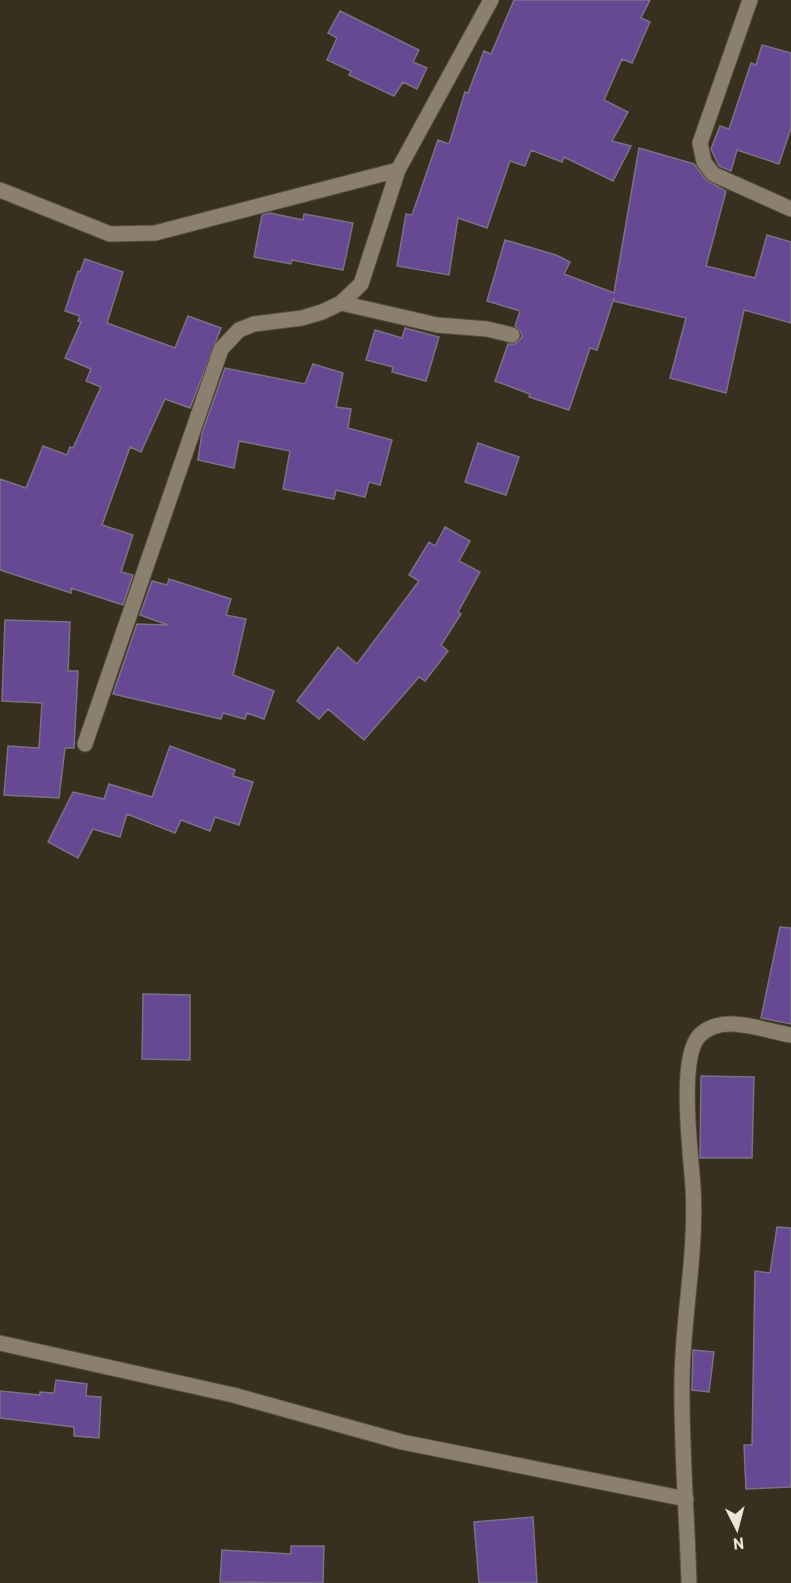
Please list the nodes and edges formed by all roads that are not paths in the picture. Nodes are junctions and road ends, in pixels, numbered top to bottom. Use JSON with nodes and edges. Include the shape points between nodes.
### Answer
{"nodes":[{"id":1,"x":491,"y":0,"type":"edge"},
{"id":2,"x":750,"y":0,"type":"edge"},
{"id":3,"x":398,"y":171,"type":"junction"},
{"id":4,"x":0,"y":190,"type":"edge"},
{"id":5,"x":791,"y":209,"type":"edge"},
{"id":6,"x":341,"y":303,"type":"junction"},
{"id":7,"x":512,"y":335,"type":"dead end"},
{"id":8,"x":85,"y":744,"type":"dead end"},
{"id":9,"x":791,"y":1035,"type":"edge"},
{"id":10,"x":0,"y":1343,"type":"edge"},
{"id":11,"x":686,"y":1499,"type":"junction"},
{"id":12,"x":689,"y":1583,"type":"edge"}],
"edges":[{"from":1,"to":3,"type":"street"},
{"from":2,"to":5,"type":"street","via":[[700,143],[704,162],[713,174]]},
{"from":3,"to":4,"type":"street","via":[[154,233],[132,235],[110,234]]},
{"from":3,"to":6,"type":"street","via":[[361,284]]},
{"from":6,"to":7,"type":"street","via":[[437,325]]},
{"from":6,"to":8,"type":"street","via":[[302,318],[239,330],[221,349]]},
{"from":9,"to":11,"type":"street","via":[[738,1024],[717,1026],[700,1035],[689,1053],[687,1093],[694,1206],[682,1378]]},
{"from":10,"to":11,"type":"street","via":[[233,1395],[402,1442]]},
{"from":11,"to":12,"type":"street"}]}
